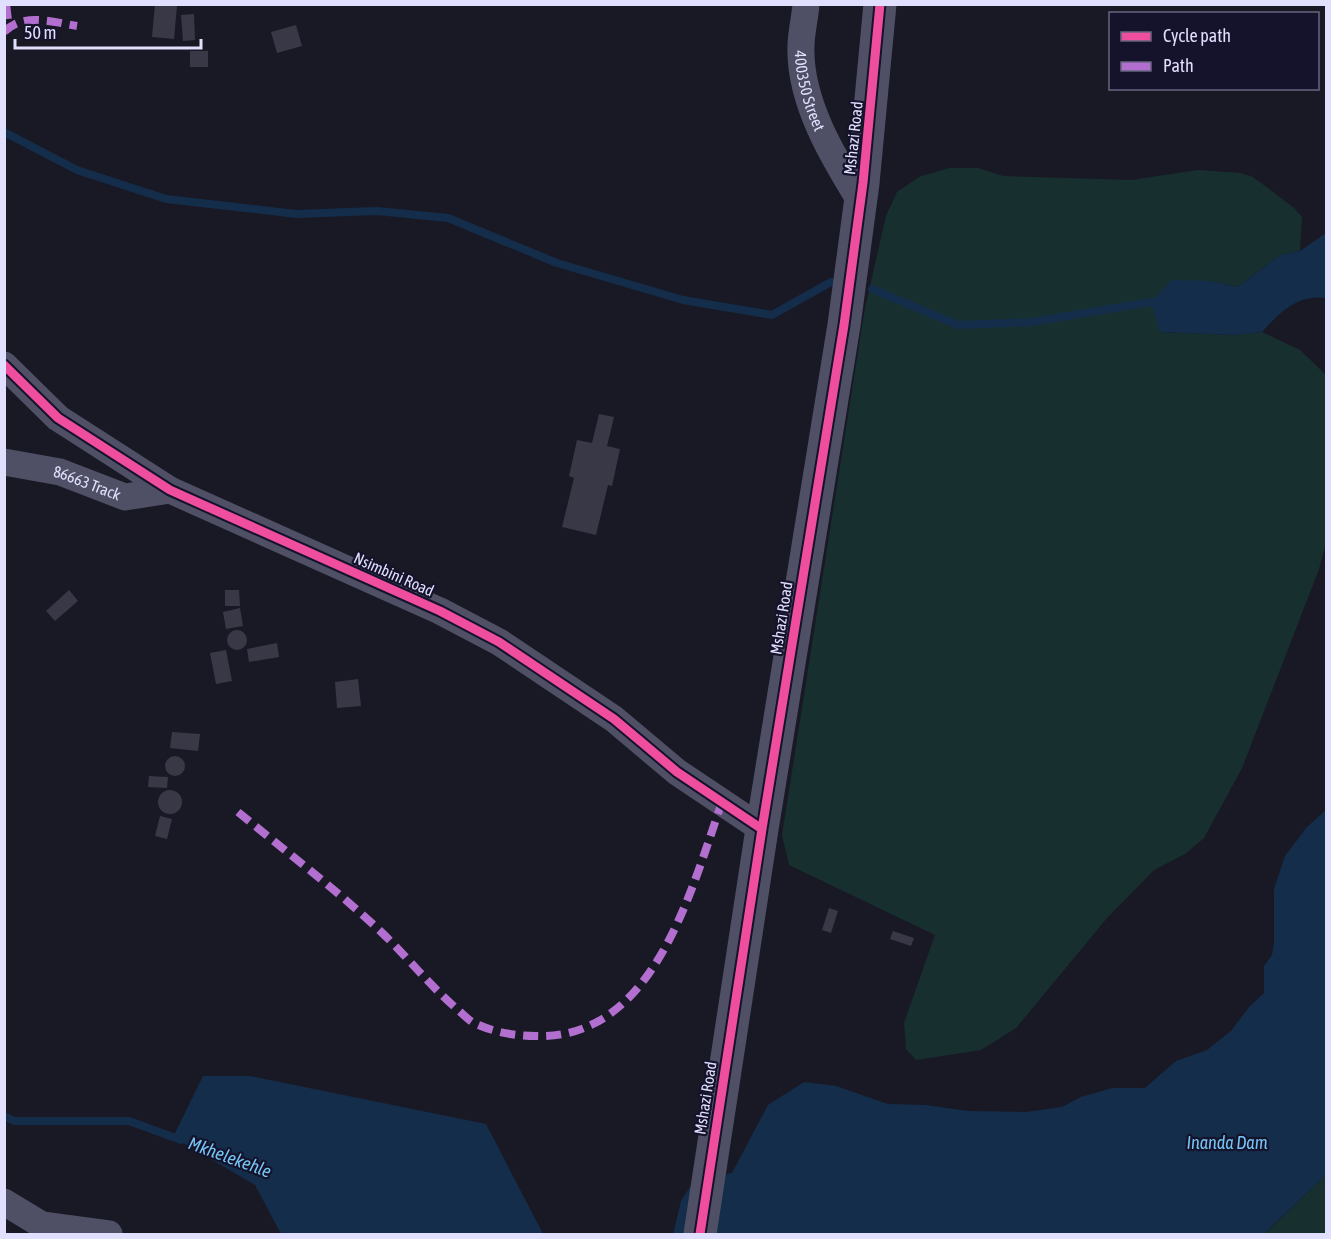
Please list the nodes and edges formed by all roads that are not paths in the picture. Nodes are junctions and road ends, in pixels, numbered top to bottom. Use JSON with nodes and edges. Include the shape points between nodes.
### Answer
{"nodes":[{"id":1,"x":806,"y":4,"type":"edge"},
{"id":2,"x":880,"y":4,"type":"edge"},
{"id":3,"x":861,"y":202,"type":"junction"},
{"id":4,"x":4,"y":365,"type":"edge"},
{"id":5,"x":4,"y":462,"type":"edge"},
{"id":6,"x":170,"y":490,"type":"junction"},
{"id":7,"x":762,"y":829,"type":"junction"},
{"id":8,"x":4,"y":1202,"type":"edge"},
{"id":9,"x":109,"y":1234,"type":"edge"},
{"id":10,"x":700,"y":1234,"type":"edge"}],
"edges":[{"from":1,"to":3,"type":"street","name":"400350 Street","via":[[801,47],[804,78],[816,118]]},
{"from":2,"to":3,"type":"street","name":"Mshazi Road"},
{"from":3,"to":7,"type":"street","name":"Mshazi Road"},
{"from":4,"to":6,"type":"street","name":"Nsimbini Road","via":[[58,418]]},
{"from":5,"to":6,"type":"street","name":"86663 Track","via":[[60,472],[125,497]]},
{"from":6,"to":7,"type":"street","name":"Nsimbini Road","via":[[440,611],[499,642],[614,719],[677,772]]},
{"from":7,"to":10,"type":"street","name":"Mshazi Road"},
{"from":8,"to":9,"type":"street","via":[[42,1225]]}]}
